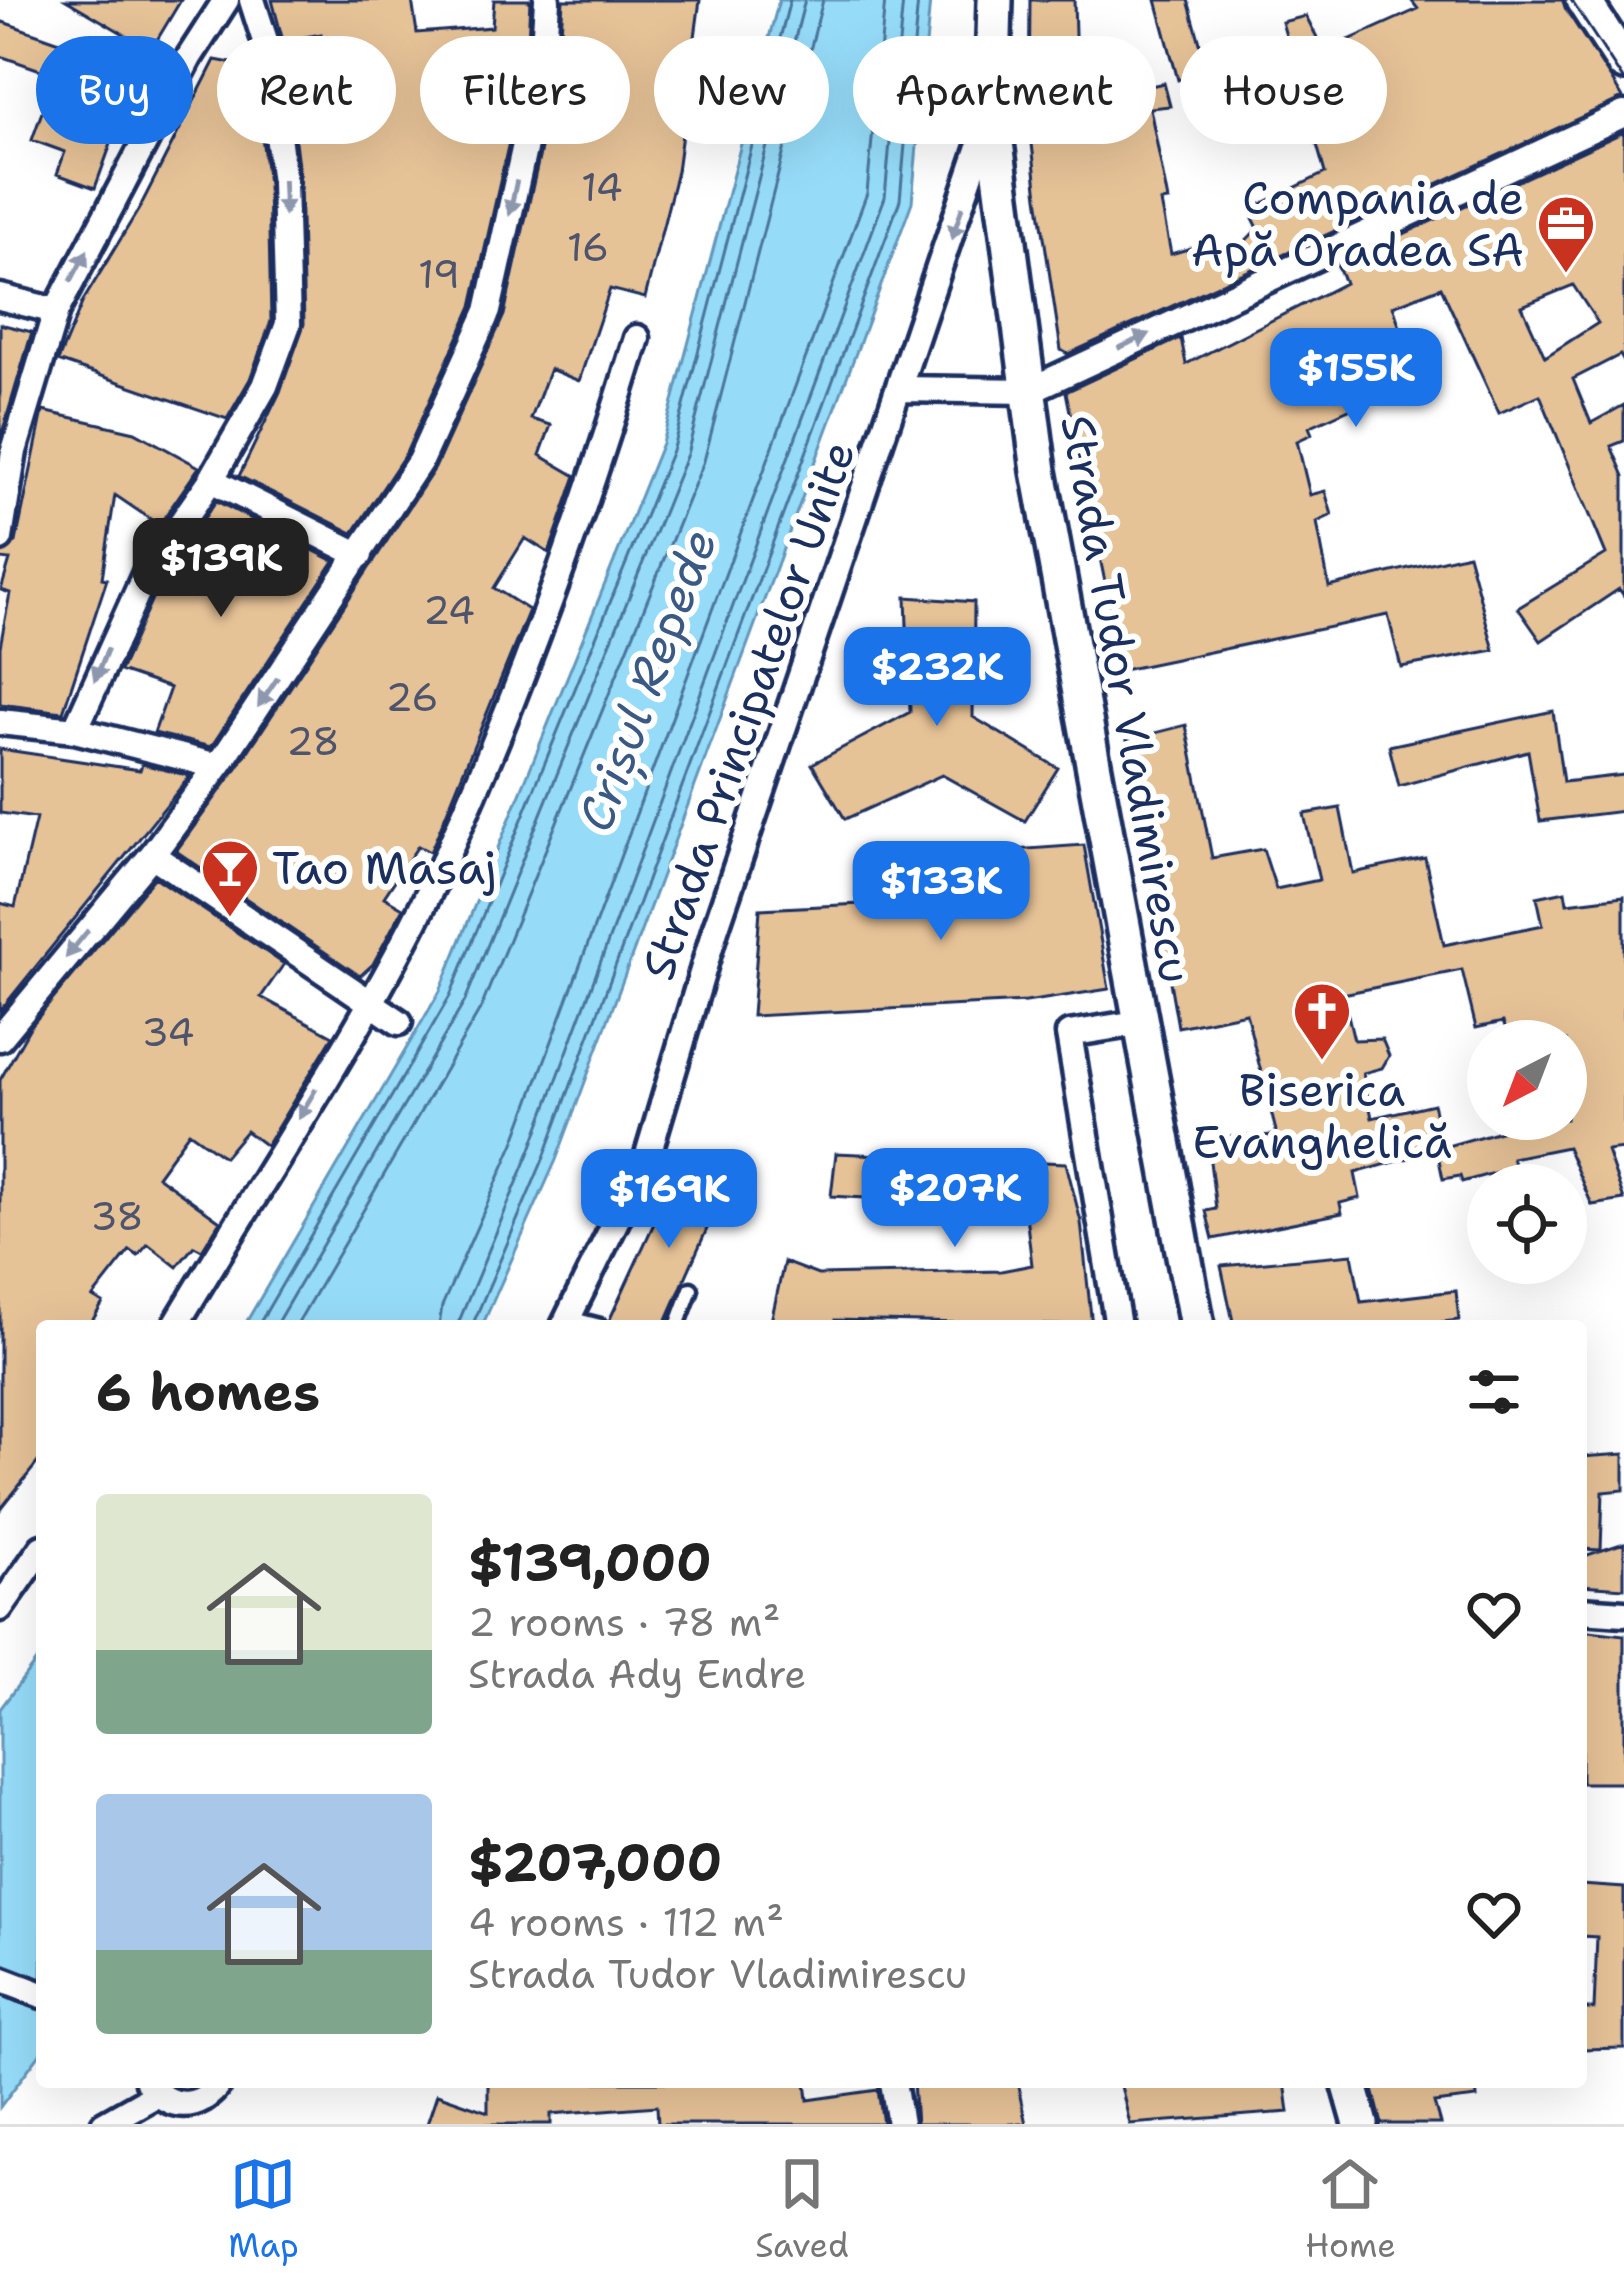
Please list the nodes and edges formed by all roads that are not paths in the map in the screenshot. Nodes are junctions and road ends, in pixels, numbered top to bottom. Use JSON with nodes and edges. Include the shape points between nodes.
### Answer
{"nodes":[{"id":1,"x":226,"y":0,"type":"edge"},
{"id":2,"x":252,"y":0,"type":"edge"},
{"id":3,"x":547,"y":0,"type":"edge"},
{"id":4,"x":995,"y":0,"type":"edge"},
{"id":5,"x":1583,"y":0,"type":"edge"},
{"id":6,"x":994,"y":36,"type":"edge"},
{"id":7,"x":1624,"y":63,"type":"edge"},
{"id":8,"x":1624,"y":114,"type":"edge"},
{"id":9,"x":981,"y":144,"type":"edge"},
{"id":10,"x":996,"y":144,"type":"edge"},
{"id":11,"x":0,"y":297,"type":"edge"},
{"id":12,"x":56,"y":311,"type":"junction"},
{"id":13,"x":638,"y":338,"type":"dead end"},
{"id":14,"x":901,"y":389,"type":"junction"},
{"id":15,"x":1028,"y":391,"type":"junction"},
{"id":16,"x":211,"y":480,"type":"junction"},
{"id":17,"x":0,"y":538,"type":"edge"},
{"id":18,"x":361,"y":555,"type":"junction"},
{"id":19,"x":0,"y":722,"type":"edge"},
{"id":20,"x":75,"y":730,"type":"junction"},
{"id":21,"x":217,"y":766,"type":"junction"},
{"id":22,"x":152,"y":855,"type":"junction"},
{"id":23,"x":367,"y":1003,"type":"junction"},
{"id":24,"x":399,"y":1022,"type":"dead end"},
{"id":25,"x":1137,"y":1023,"type":"junction"},
{"id":26,"x":0,"y":1038,"type":"edge"},
{"id":27,"x":691,"y":1289,"type":"dead end"},
{"id":28,"x":179,"y":1320,"type":"edge"},
{"id":29,"x":567,"y":1320,"type":"edge"},
{"id":30,"x":679,"y":1320,"type":"edge"},
{"id":31,"x":1117,"y":1320,"type":"edge"},
{"id":32,"x":1196,"y":1320,"type":"edge"},
{"id":33,"x":36,"y":1557,"type":"edge"},
{"id":34,"x":0,"y":1608,"type":"edge"},
{"id":35,"x":1587,"y":1610,"type":"edge"},
{"id":36,"x":1624,"y":1613,"type":"edge"},
{"id":37,"x":0,"y":1978,"type":"edge"},
{"id":38,"x":36,"y":1993,"type":"edge"},
{"id":39,"x":153,"y":2088,"type":"edge"},
{"id":40,"x":214,"y":2088,"type":"edge"},
{"id":41,"x":894,"y":2088,"type":"edge"},
{"id":42,"x":1351,"y":2088,"type":"edge"},
{"id":43,"x":188,"y":2114,"type":"edge"},
{"id":44,"x":104,"y":2124,"type":"edge"},
{"id":45,"x":900,"y":2124,"type":"edge"},
{"id":46,"x":1361,"y":2124,"type":"edge"}],
"edges":[{"from":12,"to":1,"type":"street","one_way":true},
{"from":2,"to":16,"type":"street","one_way":true,"via":[[267,47],[284,183],[287,324],[265,386]]},
{"from":3,"to":18,"type":"street","one_way":true,"via":[[543,64],[488,311],[420,461]]},
{"from":4,"to":6,"type":"street","name":"Strada Tudor Vladimirescu"},
{"from":5,"to":7,"type":"street"},
{"from":15,"to":8,"type":"street","one_way":true},
{"from":9,"to":14,"type":"street","name":"Strada Principatelor Unite","one_way":true},
{"from":10,"to":15,"type":"street","name":"Strada Tudor Vladimirescu"},
{"from":11,"to":12,"type":"street"},
{"from":12,"to":17,"type":"street","via":[[14,451]]},
{"from":13,"to":23,"type":"street","via":[[576,539],[469,803]]},
{"from":14,"to":15,"type":"street","name":"Strada Tudor Vladimirescu"},
{"from":14,"to":29,"type":"street","name":"Strada Principatelor Unite","via":[[715,930],[647,1158]]},
{"from":15,"to":25,"type":"street","name":"Strada Tudor Vladimirescu"},
{"from":16,"to":18,"type":"street"},
{"from":16,"to":20,"type":"street","one_way":true,"via":[[145,575]]},
{"from":18,"to":21,"type":"street","one_way":true},
{"from":19,"to":20,"type":"street"},
{"from":20,"to":21,"type":"street"},
{"from":21,"to":22,"type":"street"},
{"from":22,"to":23,"type":"street"},
{"from":22,"to":26,"type":"street","one_way":true},
{"from":23,"to":24,"type":"street"},
{"from":23,"to":28,"type":"street","one_way":true},
{"from":25,"to":31,"type":"street","name":"Strada Tudor Vladimirescu","via":[[1069,1034]]},
{"from":25,"to":32,"type":"street","name":"Strada Tudor Vladimirescu"},
{"from":27,"to":30,"type":"lane"},
{"from":33,"to":34,"type":"street"},
{"from":35,"to":36,"type":"street"},
{"from":37,"to":38,"type":"street"},
{"from":39,"to":43,"type":"street"},
{"from":39,"to":44,"type":"street"},
{"from":40,"to":43,"type":"street"},
{"from":41,"to":45,"type":"street"},
{"from":42,"to":46,"type":"street"}]}
